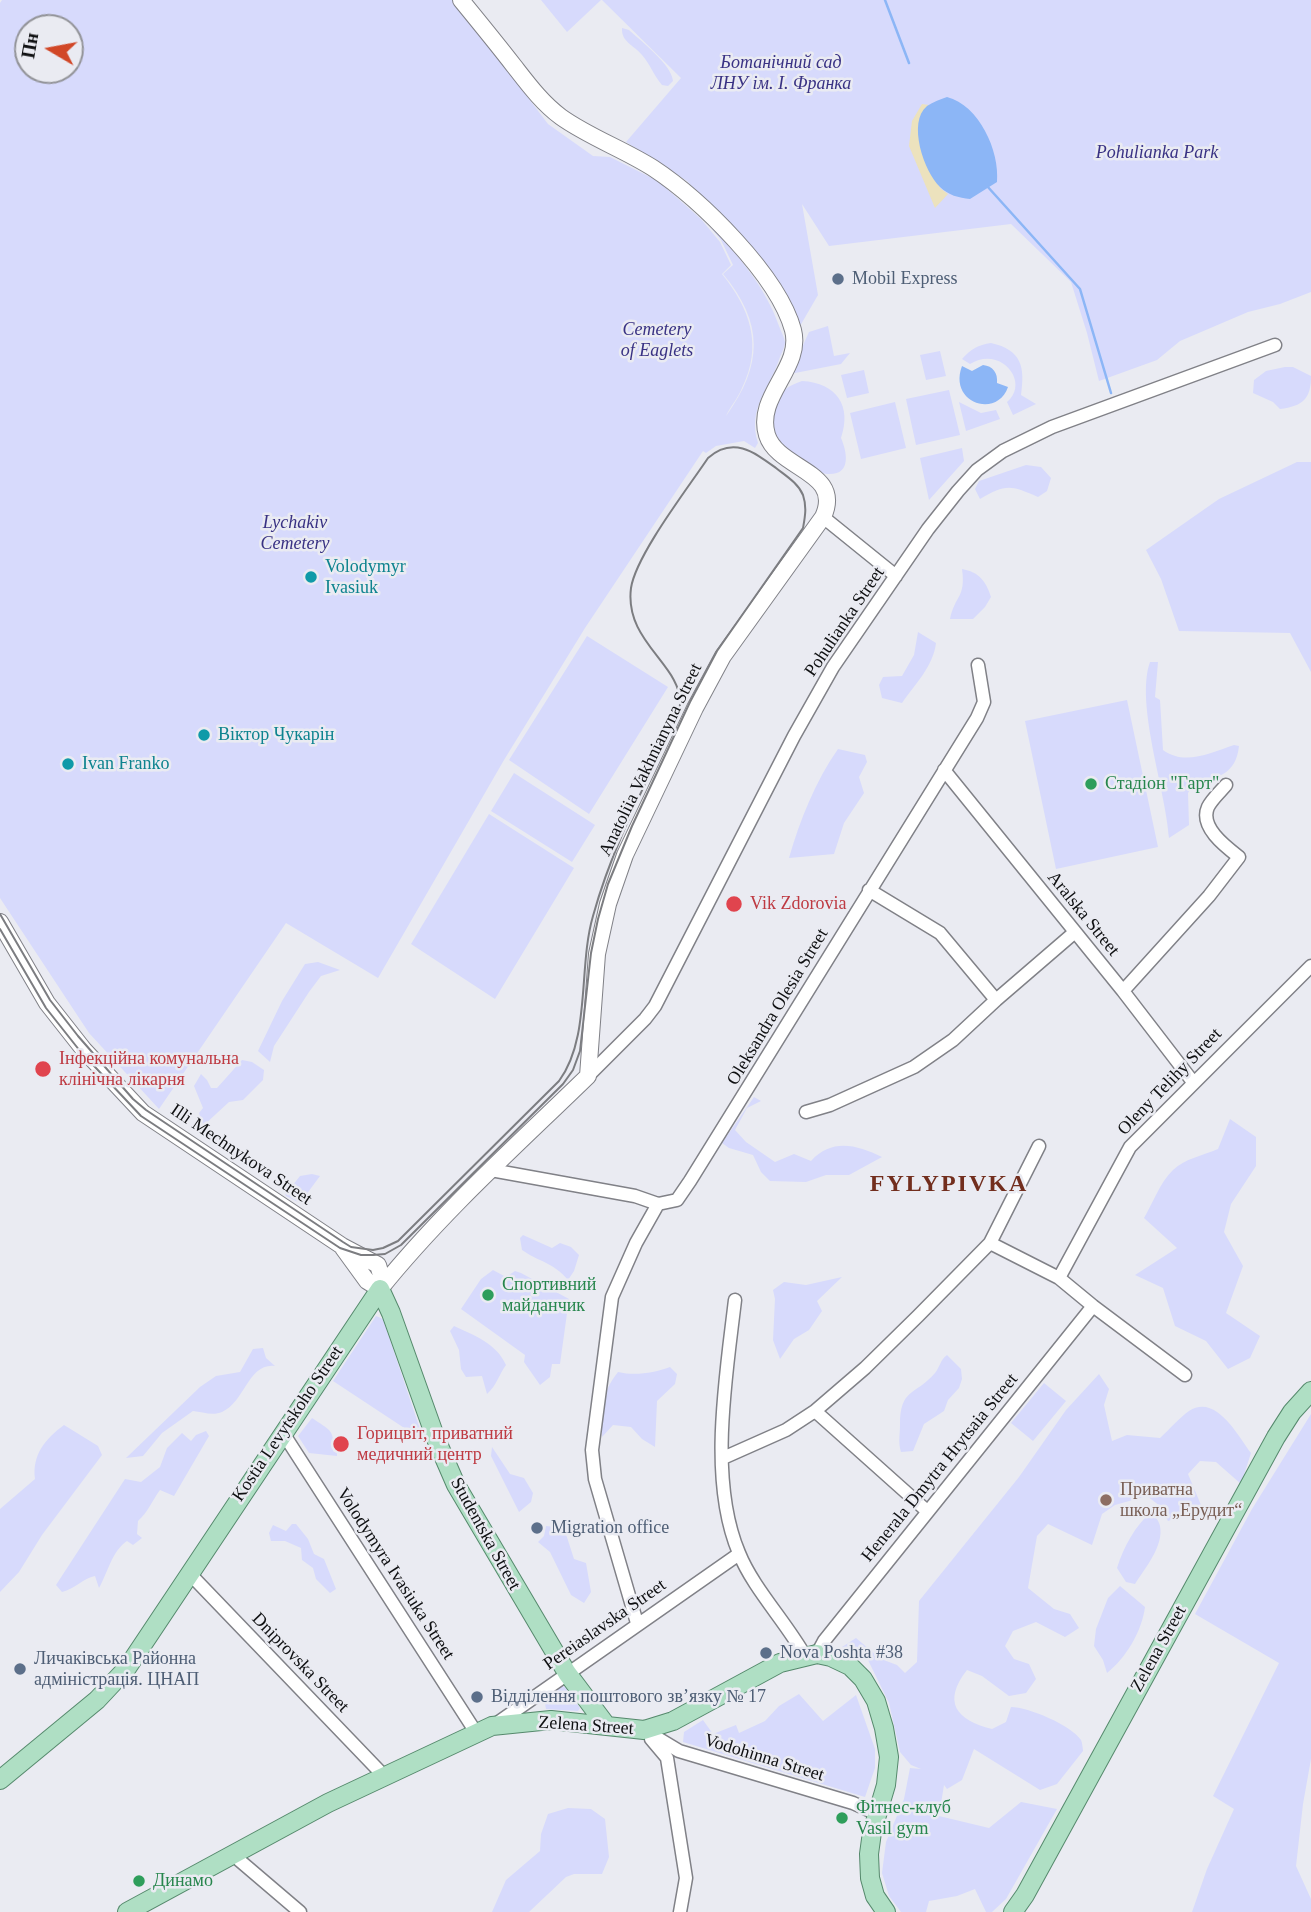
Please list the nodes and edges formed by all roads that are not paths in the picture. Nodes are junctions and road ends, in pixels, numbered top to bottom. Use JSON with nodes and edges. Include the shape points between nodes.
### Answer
{"nodes":[{"id":1,"x":461,"y":0,"type":"edge"},
{"id":2,"x":1275,"y":345,"type":"dead end"},
{"id":3,"x":823,"y":517,"type":"junction"},
{"id":4,"x":896,"y":576,"type":"junction"},
{"id":5,"x":978,"y":665,"type":"dead end"},
{"id":6,"x":944,"y":770,"type":"junction"},
{"id":7,"x":1226,"y":785,"type":"dead end"},
{"id":8,"x":869,"y":890,"type":"junction"},
{"id":9,"x":0,"y":922,"type":"edge"},
{"id":10,"x":1075,"y":932,"type":"junction"},
{"id":11,"x":1311,"y":966,"type":"edge"},
{"id":12,"x":1124,"y":991,"type":"junction"},
{"id":13,"x":996,"y":1000,"type":"junction"},
{"id":14,"x":588,"y":1076,"type":"junction"},
{"id":15,"x":1193,"y":1082,"type":"junction"},
{"id":16,"x":806,"y":1112,"type":"dead end"},
{"id":17,"x":1039,"y":1146,"type":"dead end"},
{"id":18,"x":491,"y":1170,"type":"junction"},
{"id":19,"x":658,"y":1204,"type":"junction"},
{"id":20,"x":990,"y":1243,"type":"junction"},
{"id":21,"x":1059,"y":1278,"type":"junction"},
{"id":22,"x":380,"y":1289,"type":"junction"},
{"id":23,"x":735,"y":1300,"type":"dead end"},
{"id":24,"x":1093,"y":1306,"type":"junction"},
{"id":25,"x":1185,"y":1374,"type":"dead end"},
{"id":26,"x":1311,"y":1391,"type":"edge"},
{"id":27,"x":815,"y":1411,"type":"junction"},
{"id":28,"x":283,"y":1433,"type":"junction"},
{"id":29,"x":723,"y":1458,"type":"junction"},
{"id":30,"x":927,"y":1511,"type":"junction"},
{"id":31,"x":739,"y":1554,"type":"junction"},
{"id":32,"x":190,"y":1574,"type":"junction"},
{"id":33,"x":637,"y":1623,"type":"junction"},
{"id":34,"x":811,"y":1655,"type":"junction"},
{"id":35,"x":568,"y":1673,"type":"junction"},
{"id":36,"x":606,"y":1724,"type":"junction"},
{"id":37,"x":485,"y":1730,"type":"junction"},
{"id":38,"x":644,"y":1730,"type":"junction"},
{"id":39,"x":385,"y":1777,"type":"junction"},
{"id":40,"x":0,"y":1780,"type":"edge"},
{"id":41,"x":877,"y":1814,"type":"junction"},
{"id":42,"x":234,"y":1853,"type":"junction"},
{"id":43,"x":127,"y":1912,"type":"edge"},
{"id":44,"x":300,"y":1912,"type":"edge"},
{"id":45,"x":680,"y":1912,"type":"edge"},
{"id":46,"x":886,"y":1912,"type":"edge"},
{"id":47,"x":1013,"y":1912,"type":"edge"}],
"edges":[{"from":1,"to":3,"type":"street","name":"Anatoliia Vakhnianyna Street","via":[[539,97],[561,116],[654,169],[705,209],[755,263],[783,307],[794,337],[789,363],[767,407],[766,434],[774,448],[828,492]]},
{"from":2,"to":4,"type":"street","name":"Pohulianka Street","via":[[1063,423],[1003,451],[958,491]]},
{"from":3,"to":4,"type":"street"},
{"from":3,"to":14,"type":"street","name":"Anatoliia Vakhnianyna Street","via":[[723,656],[625,855],[597,954]]},
{"from":4,"to":14,"type":"street","name":"Pohulianka Street","via":[[794,736],[655,1006]]},
{"from":5,"to":6,"type":"street","name":"Oleksandra Olesia Street","via":[[984,702]]},
{"from":6,"to":8,"type":"street","name":"Oleksandra Olesia Street"},
{"from":6,"to":10,"type":"street","name":"Aralska Street"},
{"from":7,"to":12,"type":"street","via":[[1207,808],[1207,820],[1212,832],[1239,857]]},
{"from":8,"to":13,"type":"street","via":[[940,933]]},
{"from":8,"to":19,"type":"street","name":"Oleksandra Olesia Street","via":[[682,1193],[677,1200]]},
{"from":9,"to":22,"type":"street","name":"Illi Mechnykova Street","via":[[55,1013],[143,1113],[377,1265]]},
{"from":10,"to":12,"type":"street","name":"Aralska Street"},
{"from":10,"to":13,"type":"street"},
{"from":11,"to":15,"type":"street","name":"Oleny Telihy Street"},
{"from":12,"to":15,"type":"street","name":"Aralska Street"},
{"from":13,"to":16,"type":"street","via":[[953,1040],[914,1067]]},
{"from":14,"to":18,"type":"street","name":"Kostia Levytskoho Street"},
{"from":15,"to":21,"type":"street","name":"Oleny Telihy Street","via":[[1130,1147]]},
{"from":17,"to":20,"type":"street"},
{"from":18,"to":19,"type":"street"},
{"from":18,"to":22,"type":"street","name":"Kostia Levytskoho Street"},
{"from":19,"to":33,"type":"street","via":[[612,1297],[592,1450],[595,1479]]},
{"from":20,"to":21,"type":"street"},
{"from":20,"to":27,"type":"street"},
{"from":21,"to":24,"type":"street"},
{"from":22,"to":28,"type":"main road","name":"Kostia Levytskoho Street"},
{"from":22,"to":35,"type":"main road","name":"Studentska Street","via":[[457,1485]]},
{"from":23,"to":29,"type":"street","via":[[723,1407]]},
{"from":24,"to":25,"type":"street"},
{"from":24,"to":30,"type":"street","name":"Henerala Dmytra Hrytsaia Street"},
{"from":26,"to":47,"type":"main road","name":"Zelena Street","via":[[1276,1437]]},
{"from":27,"to":29,"type":"street","via":[[786,1430]]},
{"from":27,"to":30,"type":"street"},
{"from":28,"to":32,"type":"main road","name":"Kostia Levytskoho Street"},
{"from":28,"to":37,"type":"street","name":"Volodymyra Ivasiuka Street"},
{"from":29,"to":31,"type":"street","via":[[724,1504]]},
{"from":30,"to":34,"type":"street","name":"Henerala Dmytra Hrytsaia Street"},
{"from":31,"to":33,"type":"street","name":"Pereiaslavska Street"},
{"from":31,"to":34,"type":"street"},
{"from":32,"to":39,"type":"street","name":"Dniprovska Street"},
{"from":32,"to":40,"type":"main road","name":"Kostia Levytskoho Street","via":[[113,1684]]},
{"from":33,"to":35,"type":"street","name":"Pereiaslavska Street"},
{"from":34,"to":38,"type":"main road","name":"Zelena Street","via":[[780,1664],[673,1721]]},
{"from":34,"to":41,"type":"main road","via":[[831,1657],[850,1666],[876,1701],[888,1758]]},
{"from":35,"to":36,"type":"main road","name":"Studentska Street"},
{"from":35,"to":37,"type":"street","name":"Pereiaslavska Street"},
{"from":36,"to":37,"type":"main road","name":"Zelena Street","via":[[551,1720]]},
{"from":36,"to":38,"type":"main road","name":"Zelena Street"},
{"from":37,"to":39,"type":"main road","name":"Zelena Street"},
{"from":38,"to":41,"type":"street","name":"Vodohinna Street","via":[[679,1751]]},
{"from":38,"to":45,"type":"street","via":[[667,1758],[687,1878]]},
{"from":39,"to":42,"type":"main road","name":"Zelena Street"},
{"from":41,"to":46,"type":"main road","via":[[869,1854],[870,1878]]},
{"from":42,"to":43,"type":"main road","name":"Zelena Street"},
{"from":42,"to":44,"type":"street"}]}
